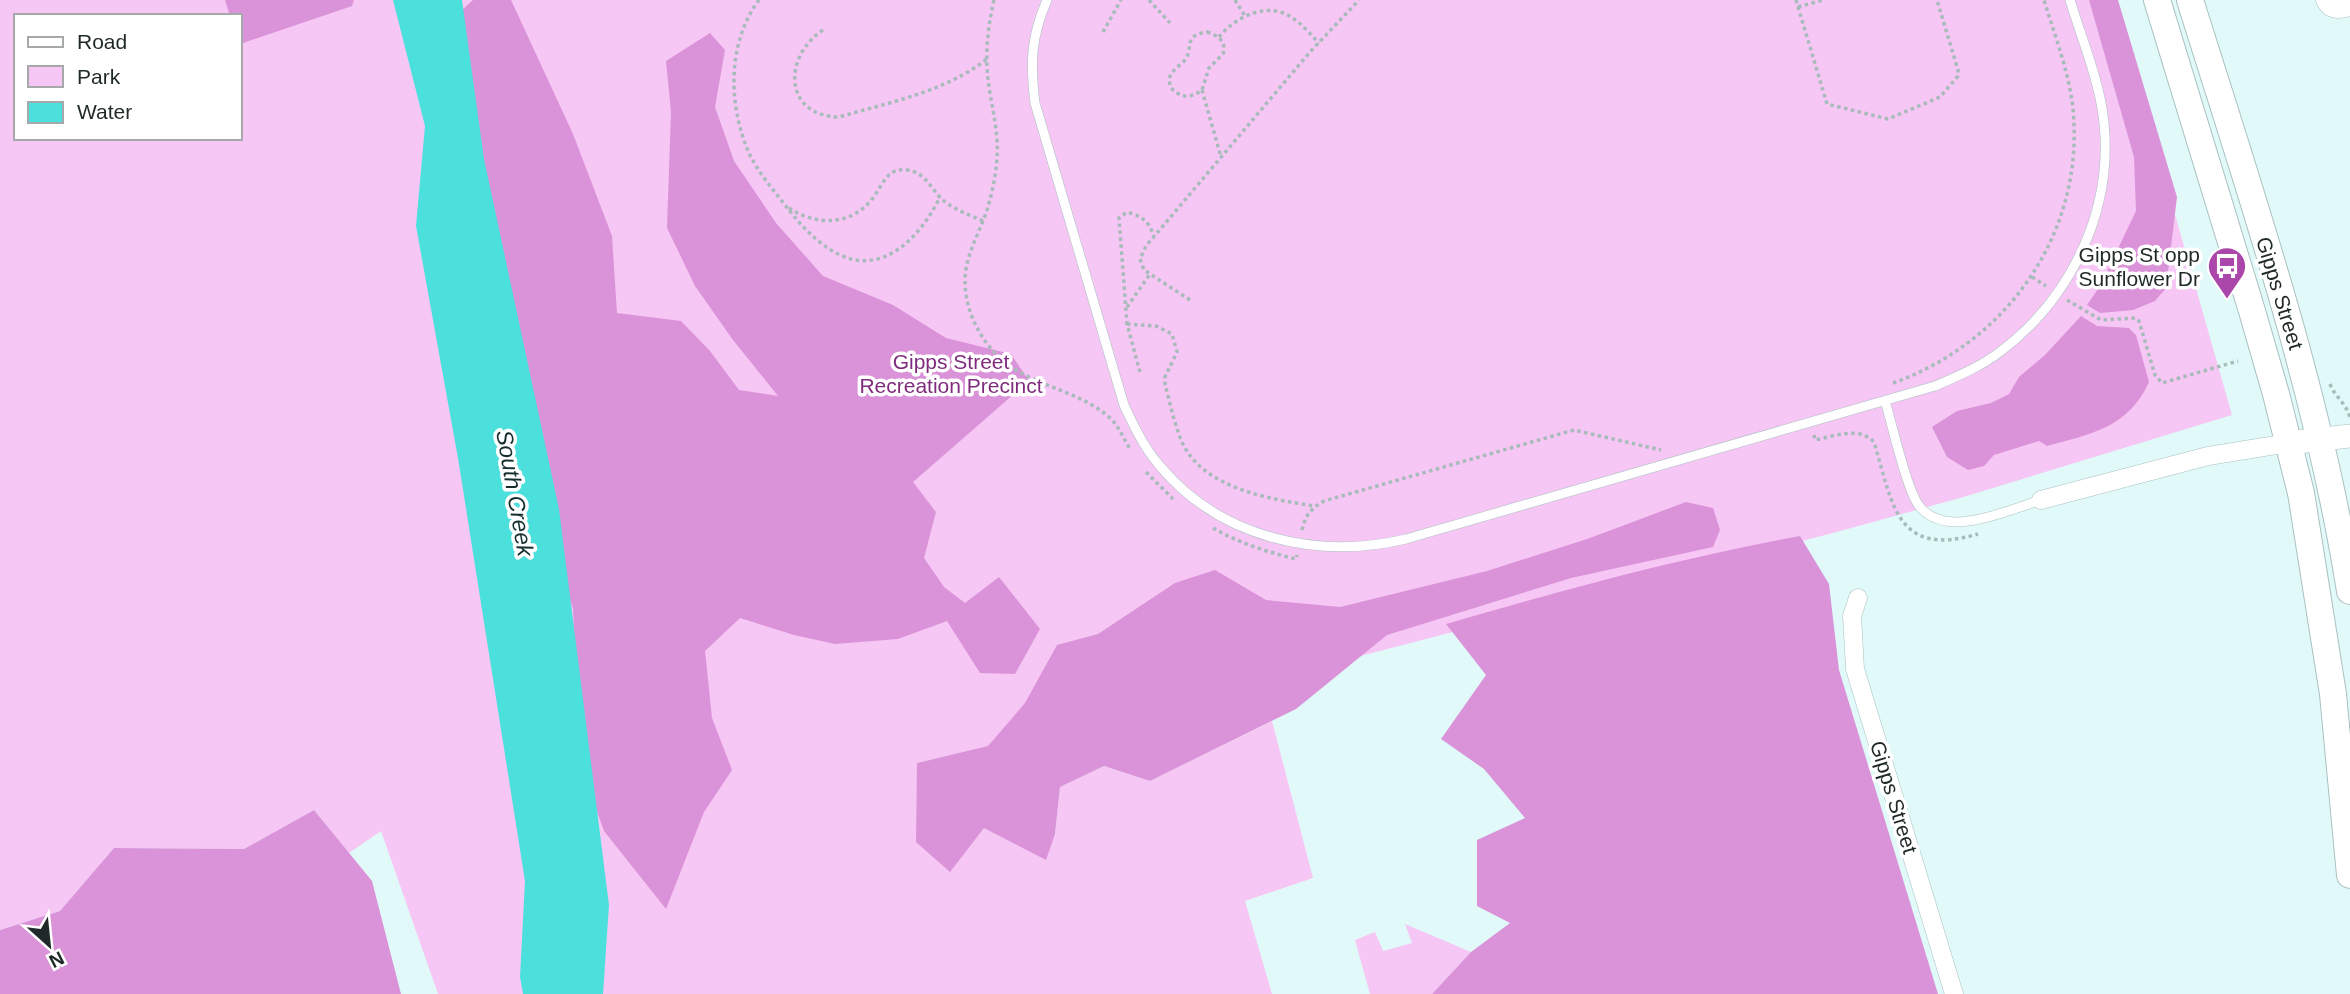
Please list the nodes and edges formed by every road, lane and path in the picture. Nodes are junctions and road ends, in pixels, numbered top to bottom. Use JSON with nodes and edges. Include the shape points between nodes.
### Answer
{"nodes":[{"id":1,"x":759,"y":0,"type":"edge"},
{"id":2,"x":994,"y":0,"type":"edge"},
{"id":3,"x":1047,"y":0,"type":"edge"},
{"id":4,"x":1121,"y":0,"type":"edge"},
{"id":5,"x":1149,"y":0,"type":"edge"},
{"id":6,"x":1235,"y":0,"type":"edge"},
{"id":7,"x":1359,"y":0,"type":"edge"},
{"id":8,"x":1796,"y":0,"type":"edge"},
{"id":9,"x":1823,"y":0,"type":"edge"},
{"id":10,"x":1937,"y":0,"type":"edge"},
{"id":11,"x":2044,"y":0,"type":"edge"},
{"id":12,"x":2070,"y":0,"type":"edge"},
{"id":13,"x":2157,"y":0,"type":"edge"},
{"id":14,"x":2190,"y":0,"type":"edge"},
{"id":15,"x":2325,"y":0,"type":"edge"},
{"id":16,"x":1798,"y":7,"type":"junction"},
{"id":17,"x":2350,"y":7,"type":"edge"},
{"id":18,"x":1245,"y":16,"type":"junction"},
{"id":19,"x":1170,"y":23,"type":"dead end"},
{"id":20,"x":823,"y":30,"type":"dead end"},
{"id":21,"x":1103,"y":32,"type":"dead end"},
{"id":22,"x":1219,"y":37,"type":"junction"},
{"id":23,"x":1318,"y":43,"type":"junction"},
{"id":24,"x":987,"y":59,"type":"junction"},
{"id":25,"x":1202,"y":90,"type":"junction"},
{"id":26,"x":1221,"y":157,"type":"junction"},
{"id":27,"x":940,"y":197,"type":"junction"},
{"id":28,"x":785,"y":205,"type":"junction"},
{"id":29,"x":983,"y":221,"type":"junction"},
{"id":30,"x":1154,"y":236,"type":"junction"},
{"id":31,"x":1150,"y":274,"type":"junction"},
{"id":32,"x":2032,"y":277,"type":"junction"},
{"id":33,"x":2058,"y":294,"type":"junction"},
{"id":34,"x":1190,"y":300,"type":"dead end"},
{"id":35,"x":1126,"y":309,"type":"junction"},
{"id":36,"x":1127,"y":324,"type":"junction"},
{"id":37,"x":2238,"y":361,"type":"dead end"},
{"id":38,"x":1140,"y":373,"type":"dead end"},
{"id":39,"x":1893,"y":383,"type":"dead end"},
{"id":40,"x":1885,"y":401,"type":"junction"},
{"id":41,"x":2348,"y":408,"type":"dead end"},
{"id":42,"x":2350,"y":418,"type":"edge"},
{"id":43,"x":1810,"y":422,"type":"junction"},
{"id":44,"x":2350,"y":436,"type":"edge"},
{"id":45,"x":2321,"y":439,"type":"junction"},
{"id":46,"x":2289,"y":443,"type":"junction"},
{"id":47,"x":1666,"y":449,"type":"dead end"},
{"id":48,"x":1132,"y":452,"type":"dead end"},
{"id":49,"x":1144,"y":469,"type":"dead end"},
{"id":50,"x":1174,"y":500,"type":"dead end"},
{"id":51,"x":2041,"y":500,"type":"joint"},
{"id":52,"x":1314,"y":506,"type":"junction"},
{"id":53,"x":1204,"y":523,"type":"dead end"},
{"id":54,"x":1978,"y":534,"type":"dead end"},
{"id":55,"x":1300,"y":544,"type":"junction"},
{"id":56,"x":2350,"y":591,"type":"edge"},
{"id":57,"x":1858,"y":598,"type":"dead end"},
{"id":58,"x":2350,"y":875,"type":"edge"},
{"id":59,"x":1954,"y":994,"type":"edge"}],
"edges":[{"from":1,"to":28,"type":"path","via":[[737,43],[735,89],[748,151]]},
{"from":2,"to":24,"type":"path"},
{"from":3,"to":55,"type":"lane","via":[[1031,52],[1035,103],[1129,415],[1159,466],[1197,500],[1250,530]]},
{"from":4,"to":21,"type":"path"},
{"from":5,"to":19,"type":"path"},
{"from":6,"to":18,"type":"path"},
{"from":7,"to":23,"type":"path"},
{"from":8,"to":16,"type":"path"},
{"from":9,"to":16,"type":"path"},
{"from":10,"to":16,"type":"path","via":[[1958,76],[1940,97],[1888,119],[1828,104]]},
{"from":11,"to":32,"type":"path","via":[[2071,93],[2074,132],[2066,203]]},
{"from":12,"to":33,"type":"lane","via":[[2097,89],[2105,152],[2097,211],[2076,265]]},
{"from":13,"to":46,"type":"main road","name":"Gipps Street"},
{"from":14,"to":45,"type":"main road","name":"Gipps Street"},
{"from":15,"to":17,"type":"street","via":[[2334,9]]},
{"from":18,"to":22,"type":"path"},
{"from":18,"to":23,"type":"path","via":[[1261,11],[1286,14]]},
{"from":20,"to":24,"type":"path","via":[[800,55],[794,79],[803,103],[826,116],[839,117],[932,90],[961,78]]},
{"from":22,"to":25,"type":"path","via":[[1224,50],[1209,68]]},
{"from":22,"to":25,"type":"path","via":[[1207,32],[1195,36],[1185,59],[1170,76],[1171,88],[1182,96]]},
{"from":23,"to":26,"type":"path"},
{"from":24,"to":29,"type":"path","via":[[997,159]]},
{"from":25,"to":26,"type":"path"},
{"from":26,"to":30,"type":"path"},
{"from":27,"to":28,"type":"path","via":[[921,175],[900,170],[886,177],[859,211],[842,219],[809,219]]},
{"from":27,"to":28,"type":"path","via":[[908,241],[888,255],[864,261],[831,250]]},
{"from":27,"to":29,"type":"path"},
{"from":29,"to":48,"type":"path","via":[[965,279],[979,332],[1011,367],[1106,415]]},
{"from":30,"to":31,"type":"path","via":[[1140,259]]},
{"from":30,"to":35,"type":"path","via":[[1142,217],[1127,212],[1119,218]]},
{"from":31,"to":34,"type":"path"},
{"from":31,"to":35,"type":"path"},
{"from":32,"to":33,"type":"path"},
{"from":32,"to":39,"type":"path","via":[[1978,337],[1936,364]]},
{"from":33,"to":37,"type":"path","via":[[2101,320],[2136,318],[2162,383]]},
{"from":33,"to":40,"type":"lane","via":[[2001,352],[1936,386]]},
{"from":35,"to":36,"type":"path"},
{"from":36,"to":38,"type":"path"},
{"from":36,"to":52,"type":"path","via":[[1156,326],[1172,334],[1177,352],[1165,384],[1183,444],[1200,464],[1246,492]]},
{"from":40,"to":43,"type":"lane"},
{"from":40,"to":51,"type":"lane","via":[[1912,492],[1919,507],[1934,519],[1978,519]]},
{"from":41,"to":42,"type":"path"},
{"from":43,"to":54,"type":"path","via":[[1815,440],[1860,432],[1874,442],[1897,515],[1914,532],[1948,542]]},
{"from":43,"to":55,"type":"lane","via":[[1406,539],[1357,548]]},
{"from":44,"to":45,"type":"street"},
{"from":45,"to":46,"type":"street"},
{"from":45,"to":56,"type":"main road","name":"Gipps Street"},
{"from":46,"to":51,"type":"street","via":[[2208,456]]},
{"from":46,"to":58,"type":"main road","name":"Gipps Street","via":[[2333,694]]},
{"from":47,"to":52,"type":"path","via":[[1657,451],[1574,430]]},
{"from":49,"to":50,"type":"path"},
{"from":52,"to":55,"type":"path","via":[[1304,521]]},
{"from":53,"to":55,"type":"path","via":[[1243,544],[1296,559]]},
{"from":57,"to":59,"type":"street","name":"Gipps Street","via":[[1853,616],[1855,669]]}]}
